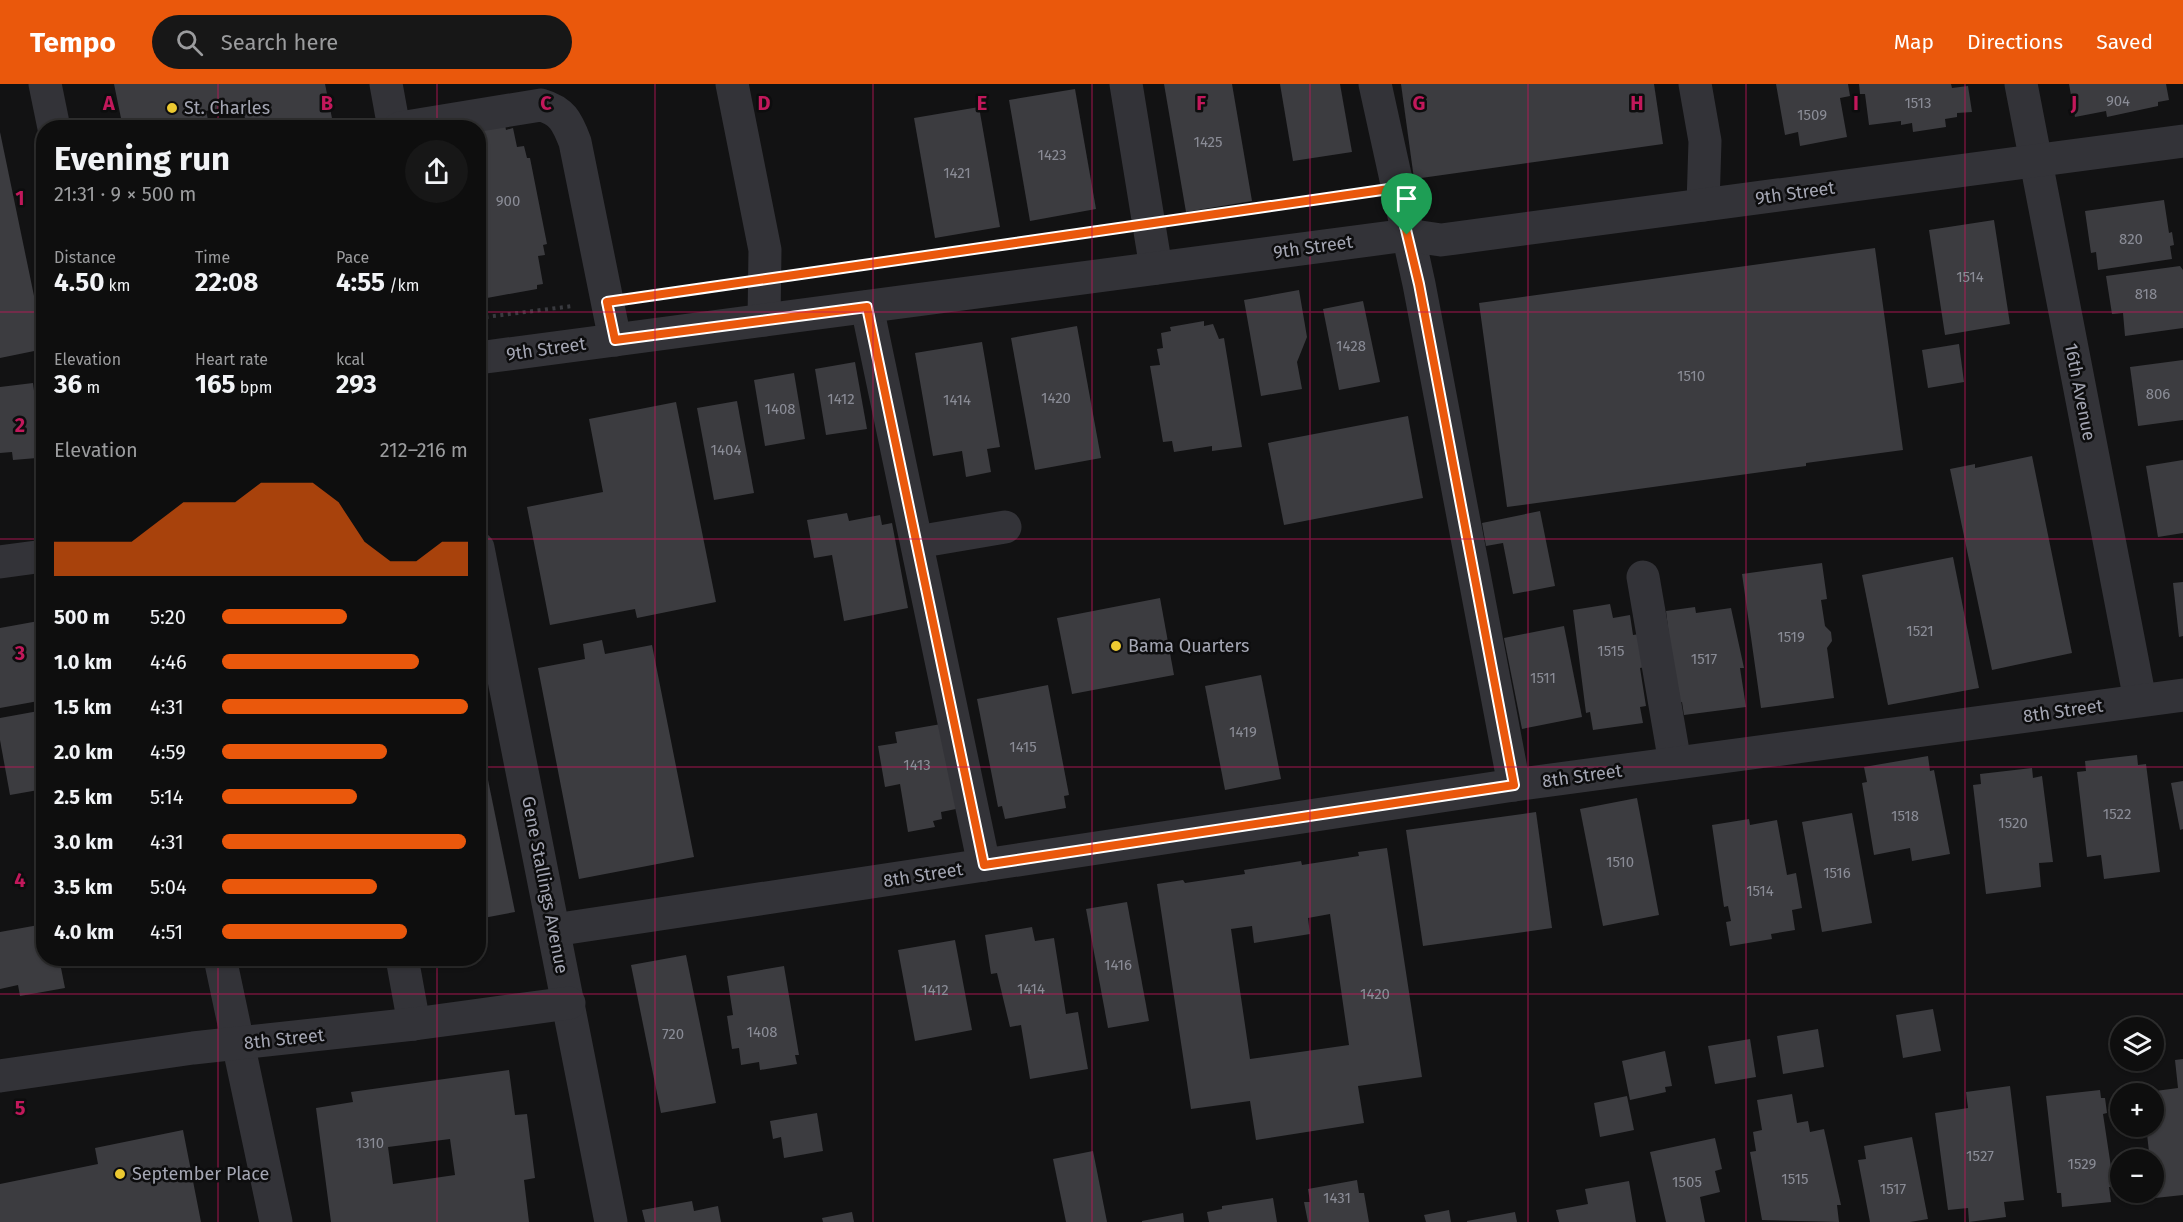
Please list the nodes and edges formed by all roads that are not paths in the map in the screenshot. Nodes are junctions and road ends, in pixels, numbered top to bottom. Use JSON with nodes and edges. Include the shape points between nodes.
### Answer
{"nodes":[{"id":1,"x":45,"y":84,"type":"edge"},
{"id":2,"x":386,"y":84,"type":"edge"},
{"id":3,"x":732,"y":84,"type":"edge"},
{"id":4,"x":1126,"y":84,"type":"edge"},
{"id":5,"x":1375,"y":84,"type":"edge"},
{"id":6,"x":1695,"y":84,"type":"edge"},
{"id":7,"x":2021,"y":84,"type":"edge"},
{"id":8,"x":52,"y":120,"type":"edge"},
{"id":9,"x":393,"y":120,"type":"edge"},
{"id":10,"x":449,"y":120,"type":"edge"},
{"id":11,"x":2183,"y":141,"type":"edge"},
{"id":12,"x":2036,"y":161,"type":"junction"},
{"id":13,"x":1703,"y":205,"type":"junction"},
{"id":14,"x":1407,"y":235,"type":"junction"},
{"id":15,"x":1156,"y":268,"type":"junction"},
{"id":16,"x":867,"y":307,"type":"junction"},
{"id":17,"x":764,"y":320,"type":"junction"},
{"id":18,"x":615,"y":340,"type":"junction"},
{"id":19,"x":486,"y":357,"type":"edge"},
{"id":20,"x":1005,"y":527,"type":"dead end"},
{"id":21,"x":917,"y":542,"type":"junction"},
{"id":22,"x":36,"y":557,"type":"edge"},
{"id":23,"x":0,"y":562,"type":"edge"},
{"id":24,"x":1643,"y":577,"type":"dead end"},
{"id":25,"x":486,"y":588,"type":"edge"},
{"id":26,"x":2183,"y":695,"type":"edge"},
{"id":27,"x":2140,"y":700,"type":"junction"},
{"id":28,"x":1675,"y":763,"type":"junction"},
{"id":29,"x":1514,"y":785,"type":"junction"},
{"id":30,"x":984,"y":865,"type":"junction"},
{"id":31,"x":554,"y":930,"type":"junction"},
{"id":32,"x":222,"y":966,"type":"edge"},
{"id":33,"x":403,"y":966,"type":"edge"},
{"id":34,"x":569,"y":1002,"type":"junction"},
{"id":35,"x":414,"y":1024,"type":"junction"},
{"id":36,"x":238,"y":1044,"type":"junction"},
{"id":37,"x":0,"y":1076,"type":"edge"},
{"id":38,"x":276,"y":1222,"type":"edge"},
{"id":39,"x":611,"y":1222,"type":"edge"}],
"edges":[{"from":1,"to":8,"type":"street"},
{"from":2,"to":9,"type":"street"},
{"from":3,"to":17,"type":"street","via":[[765,250]]},
{"from":4,"to":15,"type":"street"},
{"from":5,"to":14,"type":"street"},
{"from":6,"to":13,"type":"street","via":[[1705,141]]},
{"from":7,"to":12,"type":"street","name":"16th Avenue"},
{"from":10,"to":18,"type":"street","via":[[540,105],[556,109],[567,121]]},
{"from":11,"to":12,"type":"street","name":"9th Street"},
{"from":12,"to":13,"type":"street","name":"9th Street"},
{"from":12,"to":27,"type":"street","name":"16th Avenue"},
{"from":13,"to":14,"type":"street","name":"9th Street","via":[[1441,240]]},
{"from":14,"to":15,"type":"street","name":"9th Street"},
{"from":14,"to":29,"type":"street"},
{"from":15,"to":16,"type":"street","name":"9th Street"},
{"from":16,"to":17,"type":"street","name":"9th Street"},
{"from":16,"to":21,"type":"street"},
{"from":17,"to":18,"type":"street","name":"9th Street"},
{"from":18,"to":19,"type":"street","name":"9th Street"},
{"from":20,"to":21,"type":"street"},
{"from":21,"to":30,"type":"street"},
{"from":22,"to":23,"type":"street"},
{"from":24,"to":28,"type":"street"},
{"from":25,"to":31,"type":"street","name":"Gene Stallings Avenue"},
{"from":26,"to":27,"type":"street","name":"8th Street"},
{"from":27,"to":28,"type":"street","name":"8th Street"},
{"from":28,"to":29,"type":"street","name":"8th Street"},
{"from":29,"to":30,"type":"street","name":"8th Street"},
{"from":30,"to":31,"type":"street","name":"8th Street"},
{"from":31,"to":34,"type":"street","name":"Gene Stallings Avenue"},
{"from":32,"to":36,"type":"street"},
{"from":33,"to":35,"type":"street"},
{"from":34,"to":35,"type":"street","name":"8th Street"},
{"from":34,"to":39,"type":"street","name":"Gene Stallings Avenue"},
{"from":35,"to":36,"type":"street","name":"8th Street"},
{"from":36,"to":37,"type":"street","name":"8th Street"},
{"from":36,"to":38,"type":"street"}]}
